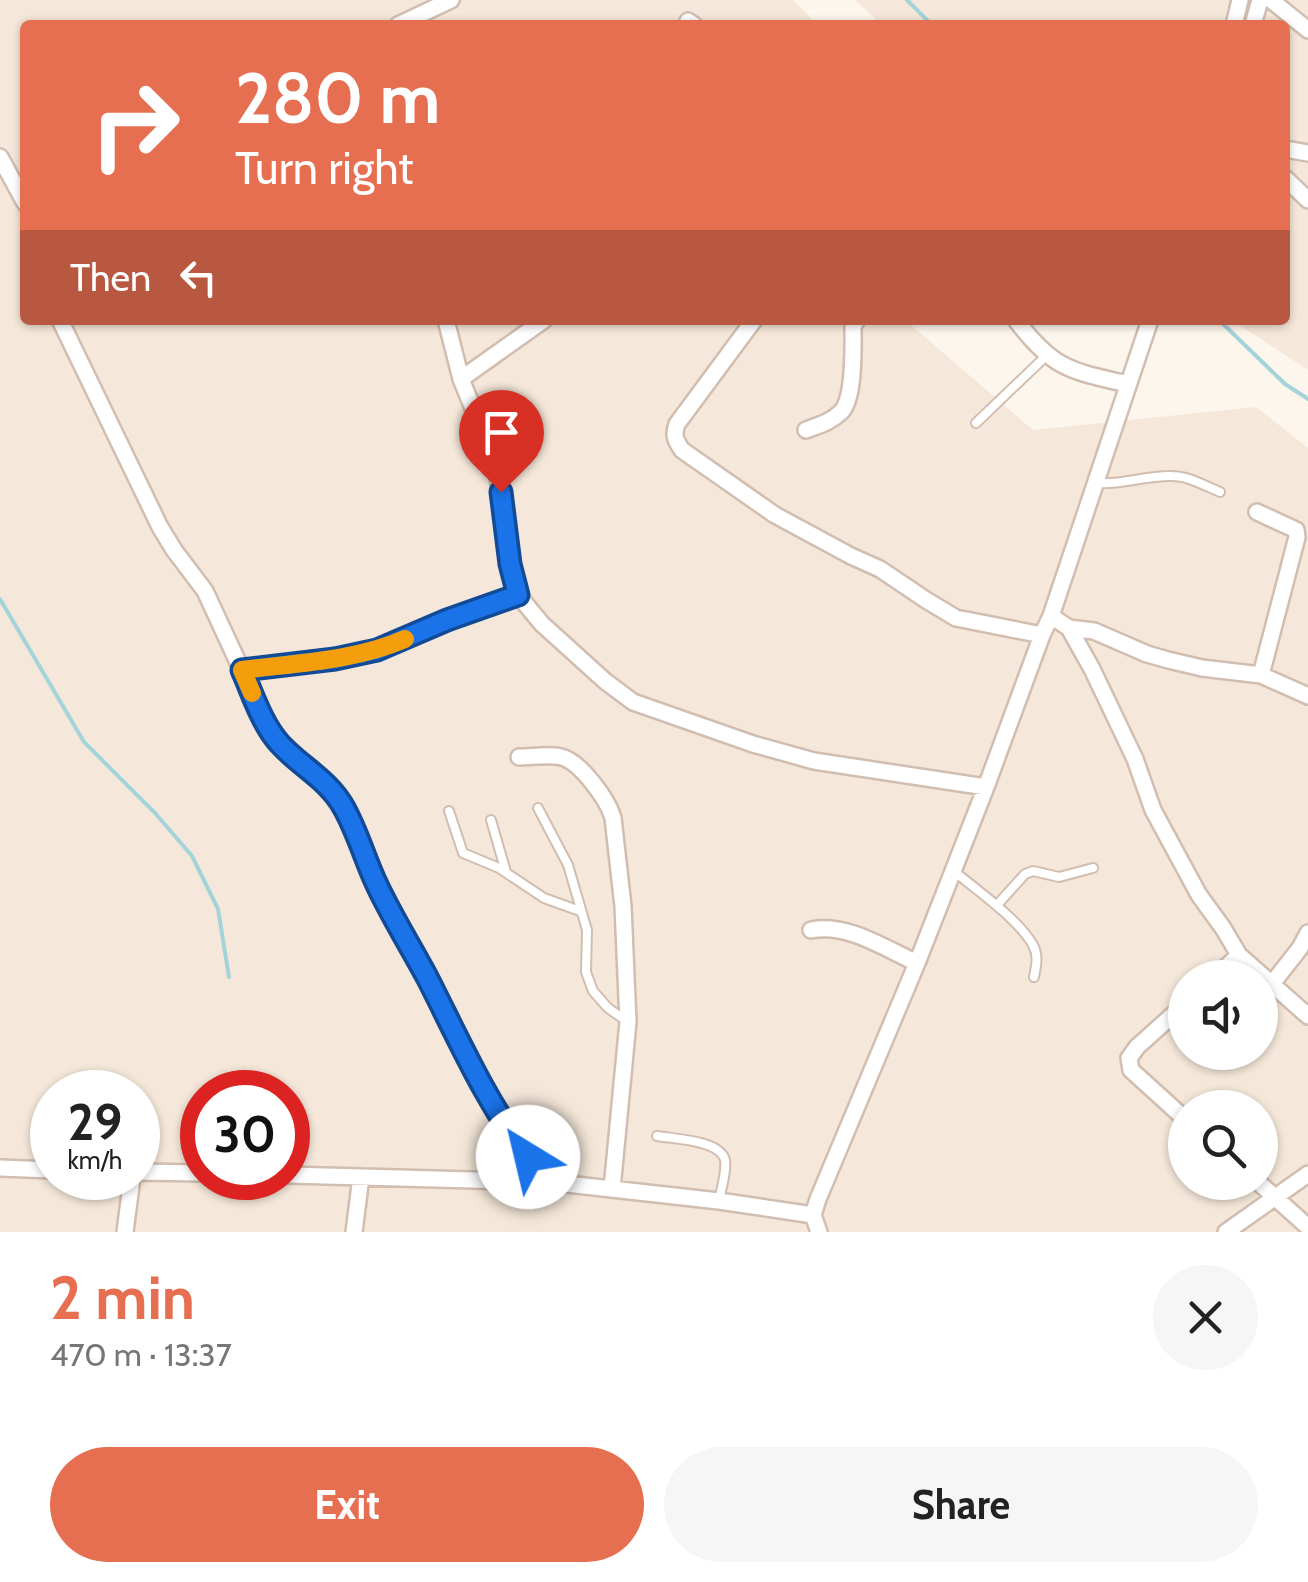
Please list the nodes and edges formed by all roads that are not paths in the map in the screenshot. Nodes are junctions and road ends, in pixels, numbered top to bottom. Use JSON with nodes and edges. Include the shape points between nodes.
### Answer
{"nodes":[{"id":1,"x":451,"y":0,"type":"edge"},
{"id":2,"x":1220,"y":0,"type":"edge"},
{"id":3,"x":1271,"y":0,"type":"edge"},
{"id":4,"x":1240,"y":3,"type":"edge"},
{"id":5,"x":409,"y":20,"type":"edge"},
{"id":6,"x":1308,"y":30,"type":"edge"},
{"id":7,"x":0,"y":157,"type":"edge"},
{"id":8,"x":20,"y":194,"type":"edge"},
{"id":9,"x":62,"y":325,"type":"edge"},
{"id":10,"x":447,"y":325,"type":"edge"},
{"id":11,"x":537,"y":325,"type":"edge"},
{"id":12,"x":750,"y":325,"type":"edge"},
{"id":13,"x":854,"y":325,"type":"edge"},
{"id":14,"x":1020,"y":325,"type":"edge"},
{"id":15,"x":1148,"y":325,"type":"edge"},
{"id":16,"x":1046,"y":356,"type":"junction"},
{"id":17,"x":462,"y":379,"type":"junction"},
{"id":18,"x":1128,"y":384,"type":"junction"},
{"id":19,"x":976,"y":423,"type":"dead end"},
{"id":20,"x":806,"y":430,"type":"dead end"},
{"id":21,"x":1095,"y":483,"type":"junction"},
{"id":22,"x":1220,"y":492,"type":"dead end"},
{"id":23,"x":1257,"y":512,"type":"dead end"},
{"id":24,"x":518,"y":595,"type":"junction"},
{"id":25,"x":1051,"y":616,"type":"junction"},
{"id":26,"x":1069,"y":628,"type":"junction"},
{"id":27,"x":1042,"y":635,"type":"junction"},
{"id":28,"x":242,"y":670,"type":"junction"},
{"id":29,"x":1262,"y":675,"type":"junction"},
{"id":30,"x":1308,"y":696,"type":"edge"},
{"id":31,"x":519,"y":758,"type":"dead end"},
{"id":32,"x":986,"y":787,"type":"junction"},
{"id":33,"x":538,"y":808,"type":"dead end"},
{"id":34,"x":450,"y":812,"type":"dead end"},
{"id":35,"x":491,"y":820,"type":"dead end"},
{"id":36,"x":1093,"y":868,"type":"dead end"},
{"id":37,"x":953,"y":871,"type":"junction"},
{"id":38,"x":506,"y":872,"type":"junction"},
{"id":39,"x":997,"y":906,"type":"junction"},
{"id":40,"x":580,"y":911,"type":"junction"},
{"id":41,"x":811,"y":930,"type":"dead end"},
{"id":42,"x":1308,"y":932,"type":"edge"},
{"id":43,"x":1239,"y":955,"type":"junction"},
{"id":44,"x":1234,"y":960,"type":"edge"},
{"id":45,"x":1244,"y":960,"type":"edge"},
{"id":46,"x":917,"y":963,"type":"junction"},
{"id":47,"x":1278,"y":976,"type":"edge"},
{"id":48,"x":1034,"y":978,"type":"dead end"},
{"id":49,"x":1278,"y":991,"type":"edge"},
{"id":50,"x":1308,"y":1016,"type":"edge"},
{"id":51,"x":1168,"y":1019,"type":"edge"},
{"id":52,"x":628,"y":1022,"type":"junction"},
{"id":53,"x":1168,"y":1104,"type":"edge"},
{"id":54,"x":657,"y":1136,"type":"dead end"},
{"id":55,"x":0,"y":1168,"type":"edge"},
{"id":56,"x":30,"y":1169,"type":"edge"},
{"id":57,"x":1308,"y":1174,"type":"edge"},
{"id":58,"x":310,"y":1176,"type":"edge"},
{"id":59,"x":361,"y":1177,"type":"junction"},
{"id":60,"x":548,"y":1182,"type":"junction"},
{"id":61,"x":612,"y":1188,"type":"junction"},
{"id":62,"x":1278,"y":1196,"type":"edge"},
{"id":63,"x":1278,"y":1199,"type":"edge"},
{"id":64,"x":129,"y":1200,"type":"edge"},
{"id":65,"x":1272,"y":1200,"type":"edge"},
{"id":66,"x":719,"y":1201,"type":"junction"},
{"id":67,"x":814,"y":1215,"type":"junction"},
{"id":68,"x":1308,"y":1227,"type":"edge"},
{"id":69,"x":125,"y":1232,"type":"edge"},
{"id":70,"x":354,"y":1232,"type":"edge"},
{"id":71,"x":820,"y":1232,"type":"edge"},
{"id":72,"x":1226,"y":1232,"type":"edge"}],
"edges":[{"from":1,"to":5,"type":"street"},
{"from":2,"to":4,"type":"street"},
{"from":3,"to":6,"type":"street"},
{"from":7,"to":8,"type":"street"},
{"from":9,"to":28,"type":"street","via":[[160,527],[205,591]]},
{"from":10,"to":17,"type":"street"},
{"from":11,"to":17,"type":"street"},
{"from":12,"to":27,"type":"street","via":[[677,424],[675,441],[682,450],[775,514],[880,568],[956,618]]},
{"from":13,"to":20,"type":"street","via":[[845,409]]},
{"from":14,"to":16,"type":"street"},
{"from":15,"to":18,"type":"street"},
{"from":16,"to":18,"type":"street","via":[[1075,372]]},
{"from":16,"to":19,"type":"lane"},
{"from":17,"to":24,"type":"street","via":[[492,457]]},
{"from":18,"to":21,"type":"street"},
{"from":21,"to":22,"type":"lane","via":[[1173,476]]},
{"from":21,"to":25,"type":"street"},
{"from":23,"to":29,"type":"street","via":[[1296,530],[1297,537]]},
{"from":24,"to":28,"type":"street","via":[[377,650]]},
{"from":24,"to":32,"type":"street","via":[[633,702],[814,761]]},
{"from":25,"to":26,"type":"street"},
{"from":25,"to":27,"type":"street"},
{"from":26,"to":29,"type":"street","via":[[1168,660]]},
{"from":26,"to":43,"type":"street","via":[[1176,856]]},
{"from":27,"to":32,"type":"street"},
{"from":28,"to":60,"type":"street","via":[[280,744],[342,804],[473,1072]]},
{"from":29,"to":30,"type":"street"},
{"from":31,"to":52,"type":"street","via":[[568,759],[610,807]]},
{"from":32,"to":37,"type":"street"},
{"from":33,"to":40,"type":"lane","via":[[568,864]]},
{"from":34,"to":38,"type":"lane","via":[[463,853]]},
{"from":35,"to":38,"type":"lane"},
{"from":36,"to":39,"type":"lane","via":[[1058,877],[1032,871]]},
{"from":37,"to":39,"type":"lane"},
{"from":37,"to":46,"type":"street"},
{"from":38,"to":40,"type":"lane","via":[[544,898]]},
{"from":39,"to":48,"type":"lane","via":[[1033,945]]},
{"from":40,"to":52,"type":"lane","via":[[593,990]]},
{"from":41,"to":46,"type":"street","via":[[840,928]]},
{"from":42,"to":47,"type":"street"},
{"from":43,"to":44,"type":"street"},
{"from":43,"to":45,"type":"street"},
{"from":46,"to":67,"type":"street"},
{"from":49,"to":50,"type":"street"},
{"from":51,"to":53,"type":"street","via":[[1129,1058],[1131,1070]]},
{"from":52,"to":61,"type":"street"},
{"from":54,"to":66,"type":"lane","via":[[721,1152],[726,1162]]},
{"from":55,"to":56,"type":"street"},
{"from":57,"to":62,"type":"street"},
{"from":58,"to":59,"type":"street"},
{"from":59,"to":60,"type":"street"},
{"from":59,"to":70,"type":"street"},
{"from":60,"to":61,"type":"street"},
{"from":61,"to":66,"type":"street"},
{"from":63,"to":68,"type":"street"},
{"from":64,"to":69,"type":"street"},
{"from":65,"to":72,"type":"street"},
{"from":66,"to":67,"type":"street"},
{"from":67,"to":71,"type":"street"}]}
